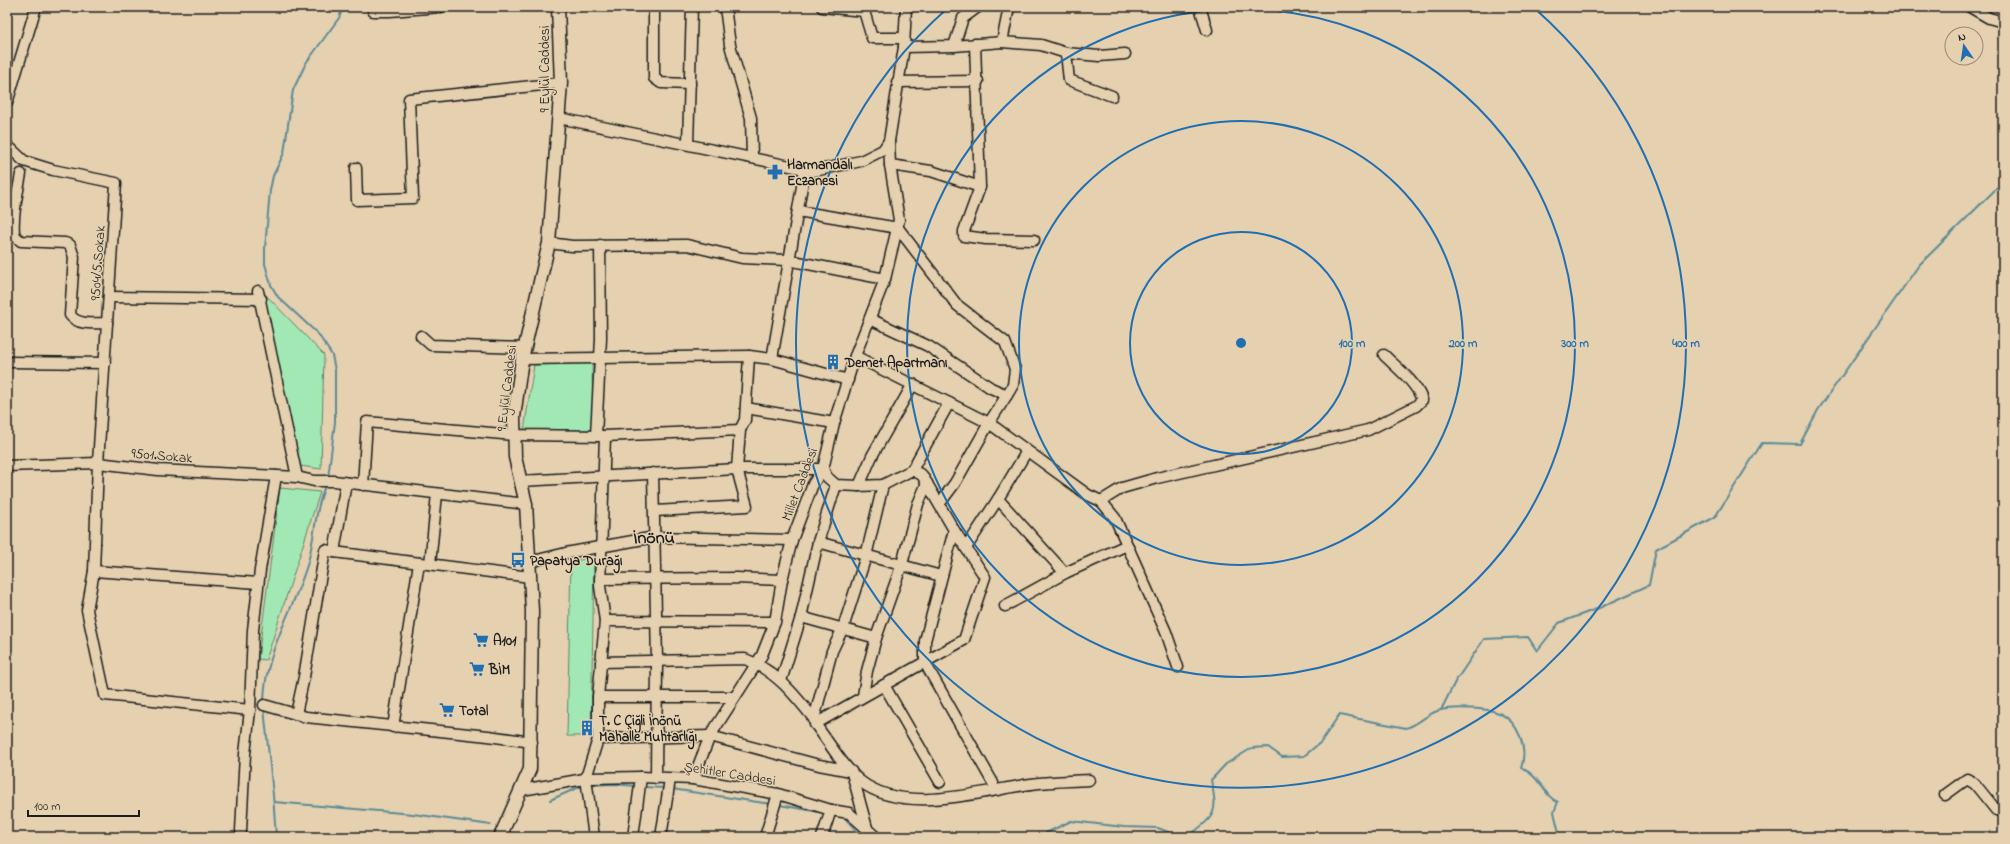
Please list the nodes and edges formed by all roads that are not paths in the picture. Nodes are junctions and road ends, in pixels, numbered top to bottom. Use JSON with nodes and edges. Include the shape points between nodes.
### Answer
{"nodes":[{"id":1,"x":36,"y":7,"type":"edge"},
{"id":2,"x":441,"y":7,"type":"edge"},
{"id":3,"x":558,"y":7,"type":"edge"},
{"id":4,"x":654,"y":7,"type":"edge"},
{"id":5,"x":692,"y":7,"type":"edge"},
{"id":6,"x":725,"y":7,"type":"edge"},
{"id":7,"x":822,"y":7,"type":"edge"},
{"id":8,"x":906,"y":7,"type":"edge"},
{"id":9,"x":978,"y":7,"type":"edge"},
{"id":10,"x":1009,"y":7,"type":"edge"},
{"id":11,"x":1200,"y":7,"type":"edge"},
{"id":12,"x":1970,"y":7,"type":"edge"},
{"id":13,"x":374,"y":11,"type":"dead end"},
{"id":14,"x":2003,"y":22,"type":"edge"},
{"id":15,"x":1207,"y":30,"type":"dead end"},
{"id":16,"x":904,"y":42,"type":"junction"},
{"id":17,"x":1002,"y":42,"type":"junction"},
{"id":18,"x":975,"y":44,"type":"junction"},
{"id":19,"x":954,"y":46,"type":"junction"},
{"id":20,"x":1066,"y":53,"type":"junction"},
{"id":21,"x":1125,"y":54,"type":"dead end"},
{"id":22,"x":978,"y":81,"type":"junction"},
{"id":23,"x":897,"y":82,"type":"junction"},
{"id":24,"x":560,"y":83,"type":"junction"},
{"id":25,"x":690,"y":84,"type":"junction"},
{"id":26,"x":1112,"y":96,"type":"dead end"},
{"id":27,"x":7,"y":103,"type":"edge"},
{"id":28,"x":559,"y":118,"type":"junction"},
{"id":29,"x":889,"y":141,"type":"junction"},
{"id":30,"x":688,"y":144,"type":"junction"},
{"id":31,"x":7,"y":145,"type":"edge"},
{"id":32,"x":752,"y":157,"type":"junction"},
{"id":33,"x":890,"y":165,"type":"junction"},
{"id":34,"x":356,"y":168,"type":"dead end"},
{"id":35,"x":805,"y":169,"type":"junction"},
{"id":36,"x":21,"y":174,"type":"dead end"},
{"id":37,"x":980,"y":187,"type":"junction"},
{"id":38,"x":798,"y":211,"type":"junction"},
{"id":39,"x":898,"y":228,"type":"junction"},
{"id":40,"x":1034,"y":240,"type":"dead end"},
{"id":41,"x":550,"y":243,"type":"junction"},
{"id":42,"x":600,"y":246,"type":"junction"},
{"id":43,"x":788,"y":260,"type":"junction"},
{"id":44,"x":885,"y":279,"type":"junction"},
{"id":45,"x":109,"y":297,"type":"junction"},
{"id":46,"x":870,"y":319,"type":"junction"},
{"id":47,"x":107,"y":323,"type":"junction"},
{"id":48,"x":421,"y":336,"type":"dead end"},
{"id":49,"x":524,"y":354,"type":"junction"},
{"id":50,"x":1384,"y":355,"type":"dead end"},
{"id":51,"x":749,"y":356,"type":"junction"},
{"id":52,"x":855,"y":356,"type":"junction"},
{"id":53,"x":599,"y":358,"type":"junction"},
{"id":54,"x":772,"y":360,"type":"junction"},
{"id":55,"x":7,"y":362,"type":"edge"},
{"id":56,"x":105,"y":363,"type":"junction"},
{"id":57,"x":848,"y":380,"type":"junction"},
{"id":58,"x":912,"y":384,"type":"junction"},
{"id":59,"x":1007,"y":395,"type":"junction"},
{"id":60,"x":949,"y":403,"type":"junction"},
{"id":61,"x":746,"y":408,"type":"junction"},
{"id":62,"x":834,"y":423,"type":"junction"},
{"id":63,"x":989,"y":423,"type":"junction"},
{"id":64,"x":740,"y":430,"type":"junction"},
{"id":65,"x":514,"y":435,"type":"junction"},
{"id":66,"x":600,"y":436,"type":"junction"},
{"id":67,"x":1027,"y":451,"type":"junction"},
{"id":68,"x":98,"y":463,"type":"junction"},
{"id":69,"x":7,"y":466,"type":"edge"},
{"id":70,"x":823,"y":468,"type":"junction"},
{"id":71,"x":737,"y":469,"type":"junction"},
{"id":72,"x":912,"y":470,"type":"junction"},
{"id":73,"x":653,"y":473,"type":"junction"},
{"id":74,"x":276,"y":476,"type":"junction"},
{"id":75,"x":297,"y":477,"type":"junction"},
{"id":76,"x":603,"y":477,"type":"junction"},
{"id":77,"x":521,"y":481,"type":"junction"},
{"id":78,"x":346,"y":483,"type":"junction"},
{"id":79,"x":927,"y":483,"type":"junction"},
{"id":80,"x":363,"y":485,"type":"junction"},
{"id":81,"x":836,"y":485,"type":"junction"},
{"id":82,"x":883,"y":485,"type":"junction"},
{"id":83,"x":859,"y":486,"type":"junction"},
{"id":84,"x":437,"y":494,"type":"junction"},
{"id":85,"x":998,"y":499,"type":"junction"},
{"id":86,"x":1101,"y":501,"type":"junction"},
{"id":87,"x":940,"y":503,"type":"junction"},
{"id":88,"x":526,"y":504,"type":"junction"},
{"id":89,"x":655,"y":511,"type":"junction"},
{"id":90,"x":954,"y":530,"type":"junction"},
{"id":91,"x":655,"y":537,"type":"junction"},
{"id":92,"x":792,"y":540,"type":"junction"},
{"id":93,"x":818,"y":542,"type":"junction"},
{"id":94,"x":1127,"y":545,"type":"junction"},
{"id":95,"x":601,"y":546,"type":"junction"},
{"id":96,"x":966,"y":548,"type":"junction"},
{"id":97,"x":334,"y":552,"type":"junction"},
{"id":98,"x":866,"y":556,"type":"junction"},
{"id":99,"x":530,"y":562,"type":"junction"},
{"id":100,"x":419,"y":563,"type":"junction"},
{"id":101,"x":430,"y":564,"type":"junction"},
{"id":102,"x":902,"y":564,"type":"junction"},
{"id":103,"x":94,"y":571,"type":"junction"},
{"id":104,"x":1065,"y":573,"type":"junction"},
{"id":105,"x":941,"y":576,"type":"junction"},
{"id":106,"x":530,"y":577,"type":"junction"},
{"id":107,"x":600,"y":579,"type":"junction"},
{"id":108,"x":655,"y":579,"type":"junction"},
{"id":109,"x":782,"y":580,"type":"junction"},
{"id":110,"x":258,"y":583,"type":"junction"},
{"id":111,"x":1005,"y":606,"type":"dead end"},
{"id":112,"x":801,"y":617,"type":"junction"},
{"id":113,"x":656,"y":620,"type":"junction"},
{"id":114,"x":605,"y":621,"type":"junction"},
{"id":115,"x":775,"y":622,"type":"junction"},
{"id":116,"x":843,"y":628,"type":"junction"},
{"id":117,"x":876,"y":638,"type":"junction"},
{"id":118,"x":657,"y":661,"type":"junction"},
{"id":119,"x":601,"y":662,"type":"junction"},
{"id":120,"x":756,"y":663,"type":"junction"},
{"id":121,"x":925,"y":663,"type":"junction"},
{"id":122,"x":1178,"y":667,"type":"dead end"},
{"id":123,"x":780,"y":681,"type":"junction"},
{"id":124,"x":884,"y":685,"type":"junction"},
{"id":125,"x":863,"y":696,"type":"junction"},
{"id":126,"x":598,"y":697,"type":"junction"},
{"id":127,"x":657,"y":697,"type":"junction"},
{"id":128,"x":734,"y":697,"type":"junction"},
{"id":129,"x":264,"y":705,"type":"dead end"},
{"id":130,"x":250,"y":710,"type":"junction"},
{"id":131,"x":296,"y":714,"type":"junction"},
{"id":132,"x":815,"y":721,"type":"junction"},
{"id":133,"x":393,"y":727,"type":"junction"},
{"id":134,"x":710,"y":736,"type":"junction"},
{"id":135,"x":655,"y":737,"type":"junction"},
{"id":136,"x":598,"y":739,"type":"junction"},
{"id":137,"x":532,"y":742,"type":"junction"},
{"id":138,"x":851,"y":771,"type":"junction"},
{"id":139,"x":586,"y":778,"type":"junction"},
{"id":140,"x":656,"y":778,"type":"junction"},
{"id":141,"x":693,"y":779,"type":"junction"},
{"id":142,"x":1089,"y":780,"type":"dead end"},
{"id":143,"x":940,"y":782,"type":"dead end"},
{"id":144,"x":640,"y":783,"type":"junction"},
{"id":145,"x":993,"y":783,"type":"dead end"},
{"id":146,"x":669,"y":785,"type":"junction"},
{"id":147,"x":522,"y":790,"type":"junction"},
{"id":148,"x":778,"y":794,"type":"junction"},
{"id":149,"x":1945,"y":795,"type":"dead end"},
{"id":150,"x":2003,"y":811,"type":"edge"},
{"id":151,"x":830,"y":813,"type":"junction"},
{"id":152,"x":867,"y":828,"type":"junction"},
{"id":153,"x":241,"y":831,"type":"dead end"},
{"id":154,"x":500,"y":837,"type":"edge"},
{"id":155,"x":594,"y":837,"type":"edge"},
{"id":156,"x":633,"y":837,"type":"edge"},
{"id":157,"x":661,"y":837,"type":"edge"},
{"id":158,"x":765,"y":837,"type":"edge"},
{"id":159,"x":822,"y":837,"type":"edge"},
{"id":160,"x":876,"y":837,"type":"edge"}],
"edges":[{"from":1,"to":27,"type":"street"},
{"from":2,"to":13,"type":"street"},
{"from":3,"to":24,"type":"main road","name":"9 Eylül Caddesi"},
{"from":4,"to":25,"type":"street","via":[[654,78],[661,83]]},
{"from":5,"to":25,"type":"street"},
{"from":6,"to":32,"type":"street","via":[[730,44],[750,118]]},
{"from":7,"to":16,"type":"street","via":[[864,11],[872,38]]},
{"from":8,"to":16,"type":"street","name":"Millet Caddesi"},
{"from":9,"to":19,"type":"street","via":[[963,18]]},
{"from":10,"to":17,"type":"street"},
{"from":11,"to":15,"type":"street"},
{"from":12,"to":14,"type":"street","via":[[1989,18]]},
{"from":16,"to":19,"type":"street"},
{"from":16,"to":23,"type":"street","name":"Millet Caddesi"},
{"from":17,"to":18,"type":"street"},
{"from":17,"to":20,"type":"street","via":[[1041,45]]},
{"from":18,"to":19,"type":"street"},
{"from":18,"to":22,"type":"street"},
{"from":20,"to":21,"type":"street","via":[[1099,56]]},
{"from":20,"to":26,"type":"street","via":[[1069,80]]},
{"from":22,"to":23,"type":"street"},
{"from":22,"to":37,"type":"street"},
{"from":23,"to":29,"type":"street","name":"Millet Caddesi"},
{"from":24,"to":28,"type":"main road","name":"9 Eylül Caddesi"},
{"from":24,"to":34,"type":"street","via":[[409,99],[413,198],[357,200]]},
{"from":25,"to":30,"type":"street"},
{"from":28,"to":30,"type":"street"},
{"from":28,"to":41,"type":"main road","name":"9 Eylül Caddesi"},
{"from":29,"to":33,"type":"street","name":"Millet Caddesi"},
{"from":29,"to":35,"type":"street","via":[[883,150],[861,161],[814,171]]},
{"from":30,"to":32,"type":"street"},
{"from":31,"to":45,"type":"street","name":"9504/5.Sokak","via":[[24,161],[53,170],[116,182]]},
{"from":32,"to":35,"type":"street"},
{"from":33,"to":37,"type":"street","via":[[931,171]]},
{"from":33,"to":39,"type":"street","name":"Millet Caddesi","via":[[897,199]]},
{"from":35,"to":38,"type":"street"},
{"from":36,"to":47,"type":"street","via":[[14,233],[17,239],[70,245],[74,257],[70,314],[79,322]]},
{"from":37,"to":40,"type":"street","via":[[964,236]]},
{"from":38,"to":39,"type":"street"},
{"from":38,"to":43,"type":"street"},
{"from":39,"to":44,"type":"street","name":"Millet Caddesi"},
{"from":39,"to":59,"type":"street","via":[[957,305],[1005,342],[1015,369],[1013,385]]},
{"from":41,"to":42,"type":"street"},
{"from":41,"to":49,"type":"main road","name":"9 Eylül Caddesi"},
{"from":42,"to":43,"type":"street","via":[[687,245],[742,258]]},
{"from":42,"to":53,"type":"street"},
{"from":43,"to":44,"type":"street"},
{"from":43,"to":54,"type":"street"},
{"from":44,"to":46,"type":"street","name":"Millet Caddesi"},
{"from":45,"to":47,"type":"street","name":"9504/5.Sokak"},
{"from":45,"to":75,"type":"street","via":[[259,295]]},
{"from":46,"to":52,"type":"street","name":"Millet Caddesi"},
{"from":46,"to":59,"type":"street","via":[[928,346]]},
{"from":47,"to":56,"type":"street","name":"9504/5.Sokak"},
{"from":48,"to":49,"type":"street","via":[[431,345]]},
{"from":49,"to":53,"type":"street"},
{"from":49,"to":65,"type":"main road","name":"9 Eylül Caddesi","via":[[514,417]]},
{"from":50,"to":86,"type":"street","via":[[1412,383],[1420,395],[1422,400],[1416,406],[1368,430],[1157,478],[1122,488]]},
{"from":51,"to":53,"type":"street"},
{"from":51,"to":54,"type":"street"},
{"from":51,"to":61,"type":"street"},
{"from":52,"to":57,"type":"street","name":"Millet Caddesi"},
{"from":52,"to":58,"type":"street"},
{"from":53,"to":66,"type":"street"},
{"from":54,"to":57,"type":"street"},
{"from":55,"to":56,"type":"street"},
{"from":56,"to":68,"type":"street","name":"9504/5.Sokak"},
{"from":57,"to":62,"type":"street","name":"Millet Caddesi"},
{"from":58,"to":60,"type":"street"},
{"from":58,"to":83,"type":"street","via":[[872,456]]},
{"from":59,"to":63,"type":"street"},
{"from":60,"to":63,"type":"street"},
{"from":60,"to":72,"type":"street"},
{"from":61,"to":62,"type":"street"},
{"from":61,"to":64,"type":"street","via":[[745,420]]},
{"from":62,"to":70,"type":"street","name":"Millet Caddesi"},
{"from":63,"to":67,"type":"street"},
{"from":63,"to":87,"type":"street"},
{"from":64,"to":66,"type":"street"},
{"from":64,"to":71,"type":"street"},
{"from":65,"to":66,"type":"street"},
{"from":65,"to":77,"type":"main road","name":"9 Eylül Caddesi","via":[[514,457]]},
{"from":65,"to":80,"type":"street","via":[[367,422]]},
{"from":66,"to":76,"type":"street"},
{"from":67,"to":85,"type":"street"},
{"from":67,"to":86,"type":"street"},
{"from":68,"to":69,"type":"street","name":"9501.Sokak"},
{"from":68,"to":74,"type":"street","name":"9501.Sokak","via":[[158,470]]},
{"from":68,"to":103,"type":"street","name":"9504/5.Sokak"},
{"from":70,"to":71,"type":"street"},
{"from":70,"to":81,"type":"street","via":[[827,477]]},
{"from":70,"to":92,"type":"street","name":"Millet Caddesi","via":[[813,484]]},
{"from":71,"to":73,"type":"street"},
{"from":71,"to":89,"type":"street","via":[[747,506]]},
{"from":72,"to":79,"type":"street","via":[[922,475]]},
{"from":72,"to":82,"type":"street"},
{"from":73,"to":76,"type":"street"},
{"from":73,"to":89,"type":"street"},
{"from":74,"to":75,"type":"street","name":"9501.Sokak"},
{"from":74,"to":110,"type":"street"},
{"from":75,"to":78,"type":"street","name":"9501.Sokak"},
{"from":76,"to":77,"type":"street"},
{"from":76,"to":95,"type":"street"},
{"from":77,"to":88,"type":"main road","name":"9 Eylül Caddesi"},
{"from":78,"to":80,"type":"street","name":"9501.Sokak"},
{"from":78,"to":97,"type":"street"},
{"from":79,"to":87,"type":"street"},
{"from":79,"to":102,"type":"street","via":[[918,504]]},
{"from":80,"to":84,"type":"street","name":"9501.Sokak"},
{"from":81,"to":83,"type":"street"},
{"from":81,"to":93,"type":"street"},
{"from":82,"to":83,"type":"street"},
{"from":82,"to":98,"type":"street"},
{"from":84,"to":88,"type":"street","name":"9501.Sokak"},
{"from":84,"to":101,"type":"street"},
{"from":85,"to":96,"type":"street"},
{"from":85,"to":104,"type":"street"},
{"from":86,"to":94,"type":"street","via":[[1115,518]]},
{"from":87,"to":90,"type":"street"},
{"from":88,"to":99,"type":"main road","name":"9 Eylül Caddesi"},
{"from":89,"to":91,"type":"street"},
{"from":90,"to":96,"type":"street"},
{"from":90,"to":105,"type":"street"},
{"from":91,"to":92,"type":"street"},
{"from":91,"to":95,"type":"street"},
{"from":91,"to":108,"type":"street"},
{"from":92,"to":109,"type":"street","name":"Millet Caddesi"},
{"from":93,"to":98,"type":"street"},
{"from":93,"to":112,"type":"street"},
{"from":94,"to":104,"type":"street"},
{"from":94,"to":122,"type":"street","via":[[1166,632]]},
{"from":95,"to":99,"type":"street"},
{"from":95,"to":107,"type":"street"},
{"from":96,"to":121,"type":"street","via":[[985,577],[964,640]]},
{"from":97,"to":100,"type":"street"},
{"from":97,"to":131,"type":"street","via":[[326,550]]},
{"from":98,"to":102,"type":"street"},
{"from":98,"to":116,"type":"street"},
{"from":99,"to":106,"type":"main road","name":"9 Eylül Caddesi"},
{"from":100,"to":101,"type":"street"},
{"from":100,"to":133,"type":"street"},
{"from":101,"to":106,"type":"street"},
{"from":102,"to":105,"type":"street"},
{"from":102,"to":117,"type":"street"},
{"from":103,"to":110,"type":"street"},
{"from":103,"to":130,"type":"street","name":"9504/5.Sokak","via":[[87,610],[105,695]]},
{"from":104,"to":111,"type":"street"},
{"from":105,"to":121,"type":"street","via":[[925,641]]},
{"from":106,"to":137,"type":"main road","name":"9 Eylül Caddesi"},
{"from":107,"to":108,"type":"street"},
{"from":107,"to":114,"type":"street"},
{"from":108,"to":109,"type":"street"},
{"from":108,"to":113,"type":"street"},
{"from":109,"to":115,"type":"street","name":"Millet Caddesi"},
{"from":110,"to":130,"type":"street","via":[[253,630]]},
{"from":112,"to":116,"type":"street"},
{"from":112,"to":123,"type":"street"},
{"from":113,"to":114,"type":"street"},
{"from":113,"to":115,"type":"street"},
{"from":113,"to":118,"type":"street"},
{"from":114,"to":119,"type":"street"},
{"from":115,"to":120,"type":"street","name":"Millet Caddesi","via":[[762,655]]},
{"from":116,"to":117,"type":"street"},
{"from":116,"to":132,"type":"street","via":[[832,651]]},
{"from":117,"to":125,"type":"street"},
{"from":118,"to":119,"type":"street"},
{"from":118,"to":120,"type":"street","via":[[745,659]]},
{"from":118,"to":127,"type":"street"},
{"from":119,"to":126,"type":"street"},
{"from":120,"to":123,"type":"street"},
{"from":120,"to":128,"type":"street","name":"Millet Caddesi"},
{"from":121,"to":124,"type":"street"},
{"from":121,"to":145,"type":"street"},
{"from":123,"to":132,"type":"street"},
{"from":124,"to":125,"type":"street"},
{"from":124,"to":143,"type":"street"},
{"from":125,"to":132,"type":"street"},
{"from":126,"to":127,"type":"street"},
{"from":126,"to":136,"type":"street"},
{"from":127,"to":128,"type":"street"},
{"from":127,"to":135,"type":"street"},
{"from":128,"to":134,"type":"street","name":"Millet Caddesi"},
{"from":129,"to":131,"type":"street"},
{"from":130,"to":153,"type":"street"},
{"from":131,"to":133,"type":"street"},
{"from":132,"to":138,"type":"street"},
{"from":133,"to":137,"type":"street"},
{"from":134,"to":135,"type":"street"},
{"from":134,"to":138,"type":"street"},
{"from":134,"to":141,"type":"street","name":"Millet Caddesi"},
{"from":135,"to":136,"type":"street"},
{"from":135,"to":140,"type":"street"},
{"from":136,"to":139,"type":"street"},
{"from":137,"to":147,"type":"main road","name":"9 Eylül Caddesi","via":[[530,769]]},
{"from":138,"to":142,"type":"street","via":[[860,781],[876,790],[906,800],[968,795],[1032,784]]},
{"from":138,"to":152,"type":"street"},
{"from":139,"to":144,"type":"street","name":"Şehitler Caddesi"},
{"from":139,"to":147,"type":"street","name":"Şehitler Caddesi"},
{"from":139,"to":155,"type":"street"},
{"from":140,"to":144,"type":"street","name":"Şehitler Caddesi"},
{"from":140,"to":146,"type":"street","name":"Şehitler Caddesi"},
{"from":141,"to":146,"type":"street","name":"Şehitler Caddesi"},
{"from":141,"to":148,"type":"street","name":"Şehitler Caddesi"},
{"from":144,"to":156,"type":"street"},
{"from":146,"to":157,"type":"street"},
{"from":147,"to":154,"type":"main road","name":"9 Eylül Caddesi"},
{"from":148,"to":151,"type":"street","name":"Şehitler Caddesi"},
{"from":148,"to":158,"type":"street"},
{"from":149,"to":150,"type":"street","via":[[1967,779],[1975,784],[1996,810]]},
{"from":151,"to":152,"type":"street","name":"Şehitler Caddesi","via":[[850,813]]},
{"from":151,"to":159,"type":"street"},
{"from":152,"to":160,"type":"street","name":"Şehitler Caddesi"}]}
